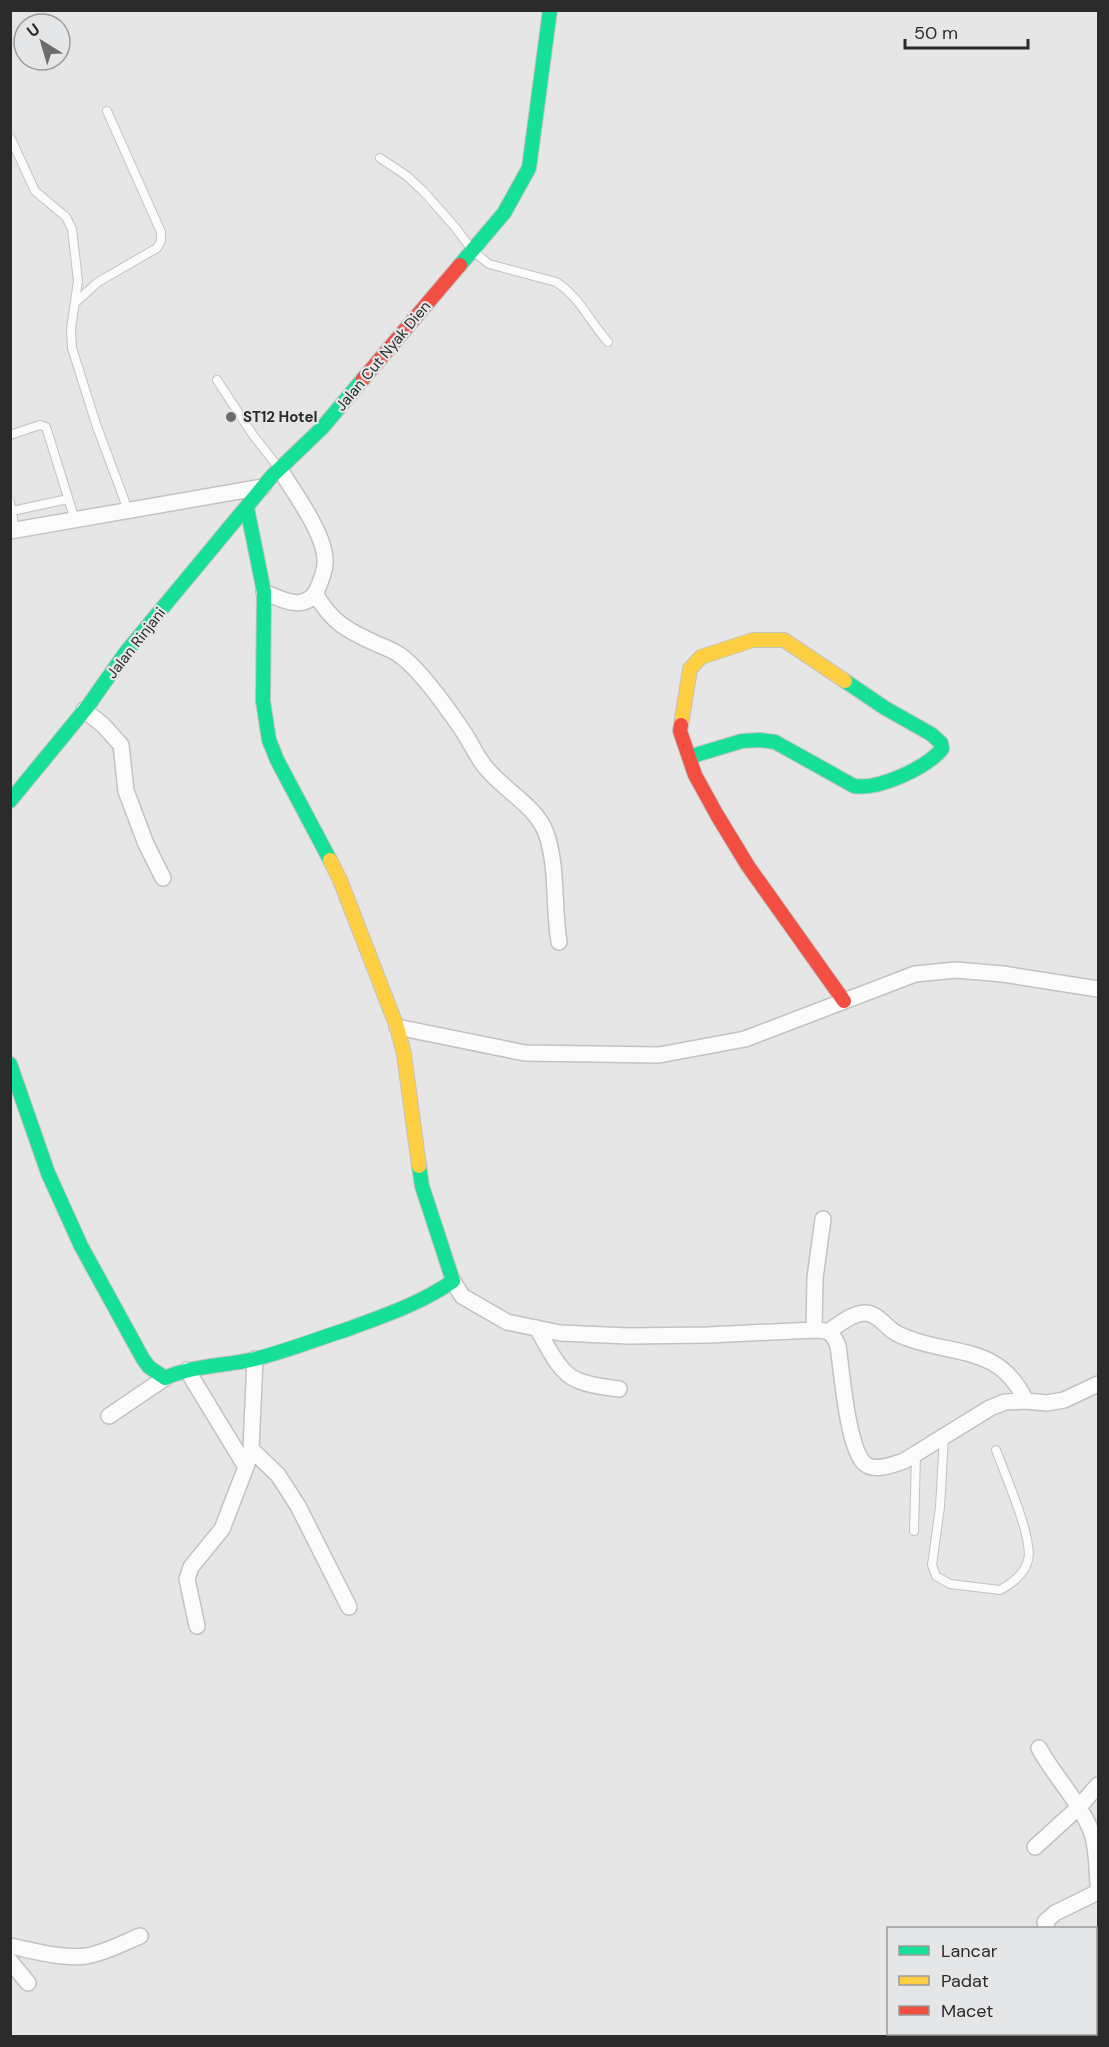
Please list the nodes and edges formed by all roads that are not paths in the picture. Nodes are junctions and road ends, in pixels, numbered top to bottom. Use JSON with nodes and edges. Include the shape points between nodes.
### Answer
{"nodes":[{"id":1,"x":550,"y":10,"type":"edge"},
{"id":2,"x":107,"y":111,"type":"dead end"},
{"id":3,"x":11,"y":139,"type":"edge"},
{"id":4,"x":380,"y":158,"type":"dead end"},
{"id":5,"x":473,"y":251,"type":"junction"},
{"id":6,"x":76,"y":302,"type":"junction"},
{"id":7,"x":608,"y":342,"type":"dead end"},
{"id":8,"x":217,"y":380,"type":"dead end"},
{"id":9,"x":10,"y":435,"type":"edge"},
{"id":10,"x":279,"y":468,"type":"junction"},
{"id":11,"x":263,"y":487,"type":"junction"},
{"id":12,"x":68,"y":499,"type":"junction"},
{"id":13,"x":11,"y":507,"type":"edge"},
{"id":14,"x":247,"y":508,"type":"junction"},
{"id":15,"x":128,"y":510,"type":"junction"},
{"id":16,"x":75,"y":520,"type":"junction"},
{"id":17,"x":13,"y":530,"type":"edge"},
{"id":18,"x":264,"y":592,"type":"junction"},
{"id":19,"x":315,"y":593,"type":"junction"},
{"id":20,"x":84,"y":710,"type":"junction"},
{"id":21,"x":689,"y":757,"type":"junction"},
{"id":22,"x":10,"y":801,"type":"edge"},
{"id":23,"x":163,"y":878,"type":"dead end"},
{"id":24,"x":559,"y":942,"type":"dead end"},
{"id":25,"x":1098,"y":989,"type":"edge"},
{"id":26,"x":844,"y":1001,"type":"junction"},
{"id":27,"x":397,"y":1027,"type":"junction"},
{"id":28,"x":10,"y":1064,"type":"edge"},
{"id":29,"x":823,"y":1219,"type":"dead end"},
{"id":30,"x":453,"y":1281,"type":"junction"},
{"id":31,"x":537,"y":1328,"type":"junction"},
{"id":32,"x":821,"y":1330,"type":"junction"},
{"id":33,"x":255,"y":1359,"type":"junction"},
{"id":34,"x":187,"y":1370,"type":"junction"},
{"id":35,"x":165,"y":1378,"type":"junction"},
{"id":36,"x":1098,"y":1384,"type":"edge"},
{"id":37,"x":619,"y":1389,"type":"dead end"},
{"id":38,"x":1026,"y":1401,"type":"junction"},
{"id":39,"x":109,"y":1416,"type":"dead end"},
{"id":40,"x":945,"y":1437,"type":"junction"},
{"id":41,"x":251,"y":1449,"type":"junction"},
{"id":42,"x":996,"y":1450,"type":"dead end"},
{"id":43,"x":916,"y":1454,"type":"junction"},
{"id":44,"x":246,"y":1467,"type":"junction"},
{"id":45,"x":914,"y":1531,"type":"dead end"},
{"id":46,"x":349,"y":1607,"type":"dead end"},
{"id":47,"x":197,"y":1626,"type":"dead end"},
{"id":48,"x":1039,"y":1748,"type":"dead end"},
{"id":49,"x":1098,"y":1785,"type":"edge"},
{"id":50,"x":1078,"y":1808,"type":"junction"},
{"id":51,"x":1035,"y":1847,"type":"dead end"},
{"id":52,"x":1098,"y":1884,"type":"edge"},
{"id":53,"x":1098,"y":1892,"type":"edge"},
{"id":54,"x":1046,"y":1927,"type":"edge"},
{"id":55,"x":140,"y":1936,"type":"dead end"},
{"id":56,"x":10,"y":1946,"type":"edge"},
{"id":57,"x":10,"y":1961,"type":"edge"},
{"id":58,"x":28,"y":1983,"type":"dead end"}],
"edges":[{"from":1,"to":5,"type":"street","name":"Jalan Cut Nyak Dien","via":[[529,168],[504,213]]},
{"from":2,"to":6,"type":"lane","via":[[161,232],[161,241],[157,248],[98,282]]},
{"from":3,"to":6,"type":"lane","via":[[35,191],[66,217],[72,229],[78,280]]},
{"from":4,"to":5,"type":"lane","via":[[424,192]]},
{"from":5,"to":7,"type":"lane","via":[[489,264],[565,287]]},
{"from":5,"to":10,"type":"street","name":"Jalan Cut Nyak Dien","via":[[322,428]]},
{"from":6,"to":15,"type":"lane","via":[[72,348]]},
{"from":8,"to":10,"type":"lane"},
{"from":9,"to":12,"type":"lane","via":[[40,425],[46,427]]},
{"from":10,"to":11,"type":"street","name":"Jalan Cut Nyak Dien"},
{"from":10,"to":19,"type":"street","via":[[309,515],[320,541],[326,563]]},
{"from":11,"to":14,"type":"street","name":"Jalan Rinjani"},
{"from":11,"to":15,"type":"street"},
{"from":12,"to":13,"type":"lane"},
{"from":12,"to":16,"type":"lane"},
{"from":13,"to":17,"type":"lane"},
{"from":14,"to":18,"type":"street"},
{"from":14,"to":20,"type":"street","name":"Jalan Rinjani","via":[[126,652]]},
{"from":15,"to":16,"type":"street"},
{"from":16,"to":17,"type":"street"},
{"from":18,"to":19,"type":"street","via":[[289,603],[303,603]]},
{"from":18,"to":27,"type":"street","via":[[263,701],[269,740],[340,880]]},
{"from":19,"to":24,"type":"street","via":[[336,622],[398,654],[410,665],[431,687],[486,768],[535,814],[546,832]]},
{"from":20,"to":22,"type":"street","name":"Jalan Rinjani"},
{"from":20,"to":23,"type":"street","via":[[121,745],[126,791]]},
{"from":21,"to":21,"type":"street","via":[[680,731],[690,669],[701,657],[753,640],[784,640],[931,734],[942,749],[920,767],[861,787],[775,742],[742,741]]},
{"from":21,"to":26,"type":"street","via":[[695,775],[748,866]]},
{"from":25,"to":26,"type":"street","via":[[956,970],[915,974]]},
{"from":26,"to":27,"type":"street","via":[[745,1039],[659,1055],[525,1053]]},
{"from":27,"to":30,"type":"street","via":[[422,1186]]},
{"from":28,"to":35,"type":"street","via":[[48,1173],[81,1246],[142,1359]]},
{"from":29,"to":32,"type":"street","via":[[815,1278]]},
{"from":30,"to":31,"type":"street","via":[[462,1296],[480,1308],[507,1322]]},
{"from":30,"to":33,"type":"street","via":[[439,1291],[349,1328]]},
{"from":31,"to":32,"type":"street","via":[[628,1336]]},
{"from":31,"to":37,"type":"street","via":[[553,1356],[575,1380]]},
{"from":32,"to":38,"type":"street","via":[[863,1313],[873,1314],[895,1333],[988,1359],[1003,1369]]},
{"from":32,"to":43,"type":"street","via":[[835,1336],[847,1416],[865,1464],[891,1466]]},
{"from":33,"to":34,"type":"street"},
{"from":33,"to":41,"type":"street"},
{"from":34,"to":35,"type":"street"},
{"from":34,"to":44,"type":"street"},
{"from":35,"to":39,"type":"street"},
{"from":36,"to":38,"type":"street","via":[[1065,1400]]},
{"from":38,"to":40,"type":"street","via":[[1005,1402],[990,1408]]},
{"from":40,"to":42,"type":"lane","via":[[932,1565],[936,1576],[950,1584],[1000,1590],[1024,1570],[1029,1559],[1022,1522]]},
{"from":40,"to":43,"type":"street"},
{"from":41,"to":44,"type":"street"},
{"from":41,"to":46,"type":"street","via":[[278,1475],[298,1506]]},
{"from":43,"to":45,"type":"lane"},
{"from":44,"to":47,"type":"street","via":[[222,1529],[191,1567],[187,1579]]},
{"from":48,"to":50,"type":"street"},
{"from":49,"to":50,"type":"street"},
{"from":50,"to":51,"type":"street"},
{"from":50,"to":52,"type":"street","via":[[1093,1837]]},
{"from":53,"to":54,"type":"street","via":[[1055,1913],[1045,1922]]},
{"from":55,"to":56,"type":"street","via":[[86,1956]]},
{"from":57,"to":58,"type":"street"}]}
